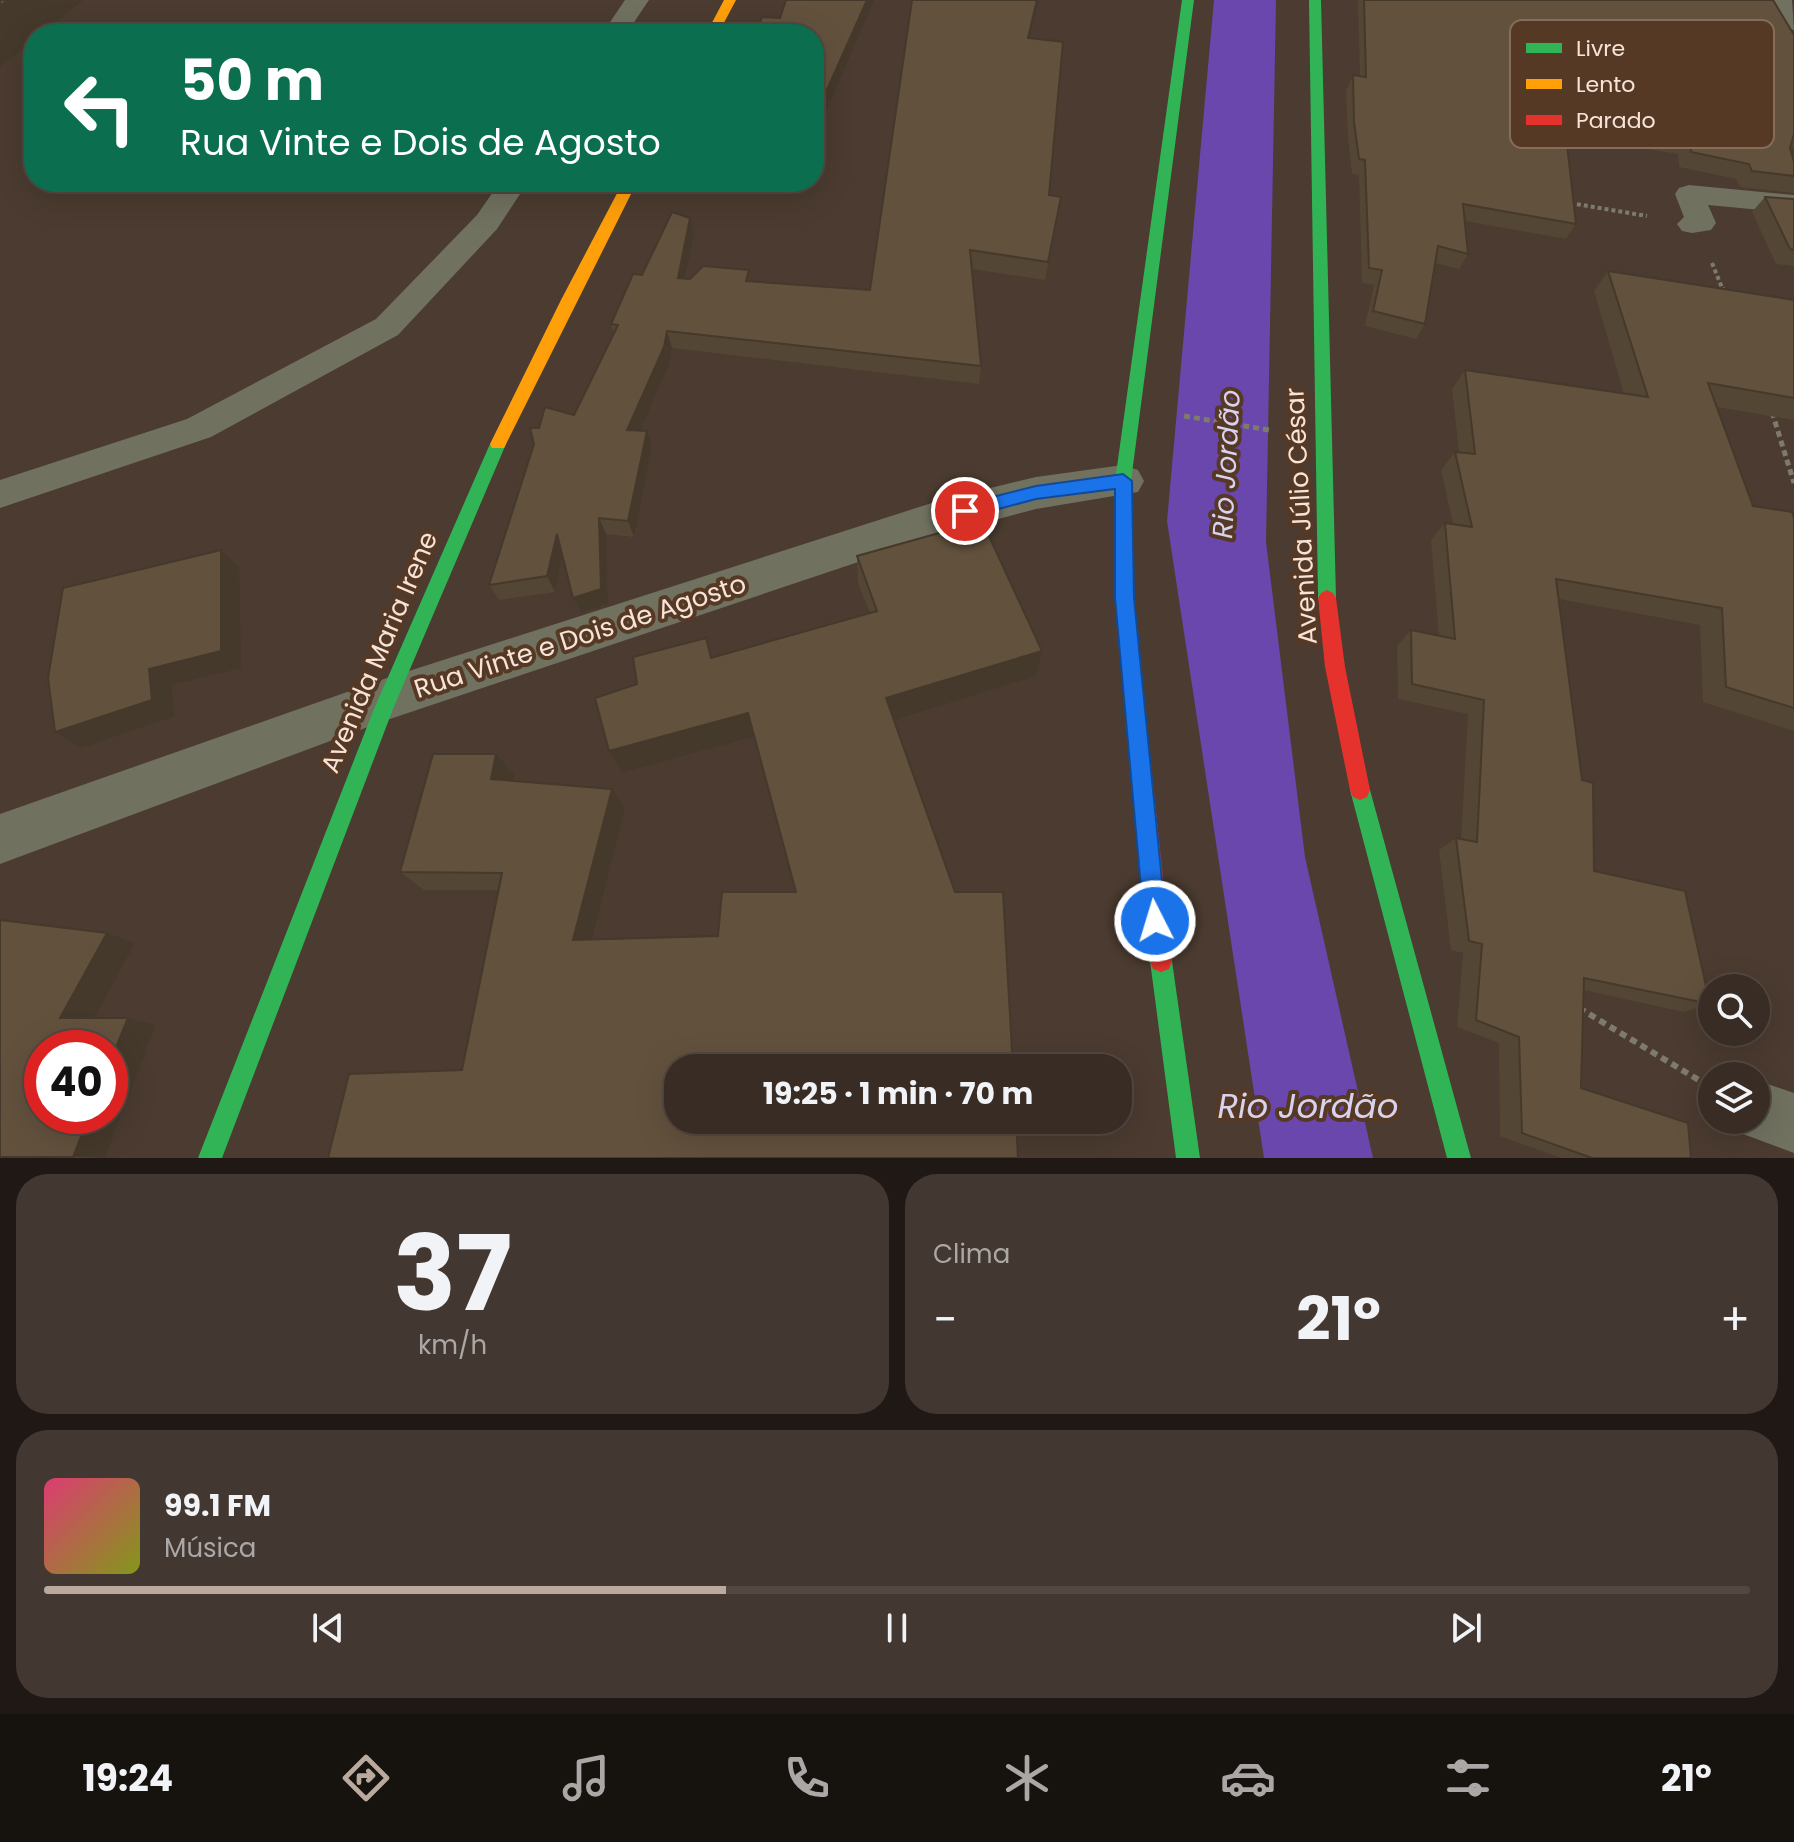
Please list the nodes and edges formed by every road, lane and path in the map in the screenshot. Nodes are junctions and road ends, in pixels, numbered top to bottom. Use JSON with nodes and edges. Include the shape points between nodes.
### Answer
{"nodes":[{"id":1,"x":637,"y":0,"type":"edge"},
{"id":2,"x":730,"y":0,"type":"edge"},
{"id":3,"x":1188,"y":0,"type":"edge"},
{"id":4,"x":1315,"y":0,"type":"edge"},
{"id":5,"x":1780,"y":0,"type":"edge"},
{"id":6,"x":1794,"y":23,"type":"edge"},
{"id":7,"x":621,"y":24,"type":"edge"},
{"id":8,"x":717,"y":24,"type":"edge"},
{"id":9,"x":507,"y":192,"type":"edge"},
{"id":10,"x":625,"y":192,"type":"edge"},
{"id":11,"x":1565,"y":202,"type":"edge"},
{"id":12,"x":1794,"y":204,"type":"edge"},
{"id":13,"x":1692,"y":224,"type":"junction"},
{"id":14,"x":1729,"y":306,"type":"edge"},
{"id":15,"x":1769,"y":405,"type":"edge"},
{"id":16,"x":1182,"y":416,"type":"dead end"},
{"id":17,"x":1271,"y":430,"type":"dead end"},
{"id":18,"x":1123,"y":481,"type":"junction"},
{"id":19,"x":1794,"y":483,"type":"edge"},
{"id":20,"x":0,"y":494,"type":"edge"},
{"id":21,"x":384,"y":700,"type":"junction"},
{"id":22,"x":0,"y":839,"type":"edge"},
{"id":23,"x":1571,"y":1005,"type":"edge"},
{"id":24,"x":1698,"y":1080,"type":"edge"},
{"id":25,"x":1770,"y":1115,"type":"edge"},
{"id":26,"x":1794,"y":1123,"type":"edge"},
{"id":27,"x":210,"y":1158,"type":"edge"},
{"id":28,"x":1188,"y":1158,"type":"edge"},
{"id":29,"x":1459,"y":1158,"type":"edge"}],
"edges":[{"from":1,"to":7,"type":"lane"},
{"from":2,"to":8,"type":"street"},
{"from":3,"to":18,"type":"street"},
{"from":4,"to":29,"type":"street","name":"Avenida Júlio César","via":[[1321,454],[1333,652],[1354,770]]},
{"from":5,"to":6,"type":"lane"},
{"from":9,"to":20,"type":"lane","via":[[487,222],[387,327],[199,428]]},
{"from":10,"to":21,"type":"street","name":"Avenida Maria Irene","via":[[489,460]]},
{"from":11,"to":13,"type":"path"},
{"from":12,"to":13,"type":"lane","via":[[1689,194],[1701,223]]},
{"from":13,"to":14,"type":"path"},
{"from":15,"to":19,"type":"path"},
{"from":16,"to":17,"type":"path"},
{"from":18,"to":21,"type":"street","name":"Rua Vinte e Dois de Agosto","via":[[1036,493],[941,517]]},
{"from":18,"to":28,"type":"street","via":[[1125,598],[1154,905]]},
{"from":21,"to":22,"type":"street","name":"Rua Vinte e Dois de Agosto"},
{"from":21,"to":27,"type":"street","name":"Avenida Maria Irene"},
{"from":23,"to":24,"type":"path"},
{"from":25,"to":26,"type":"street"}]}
